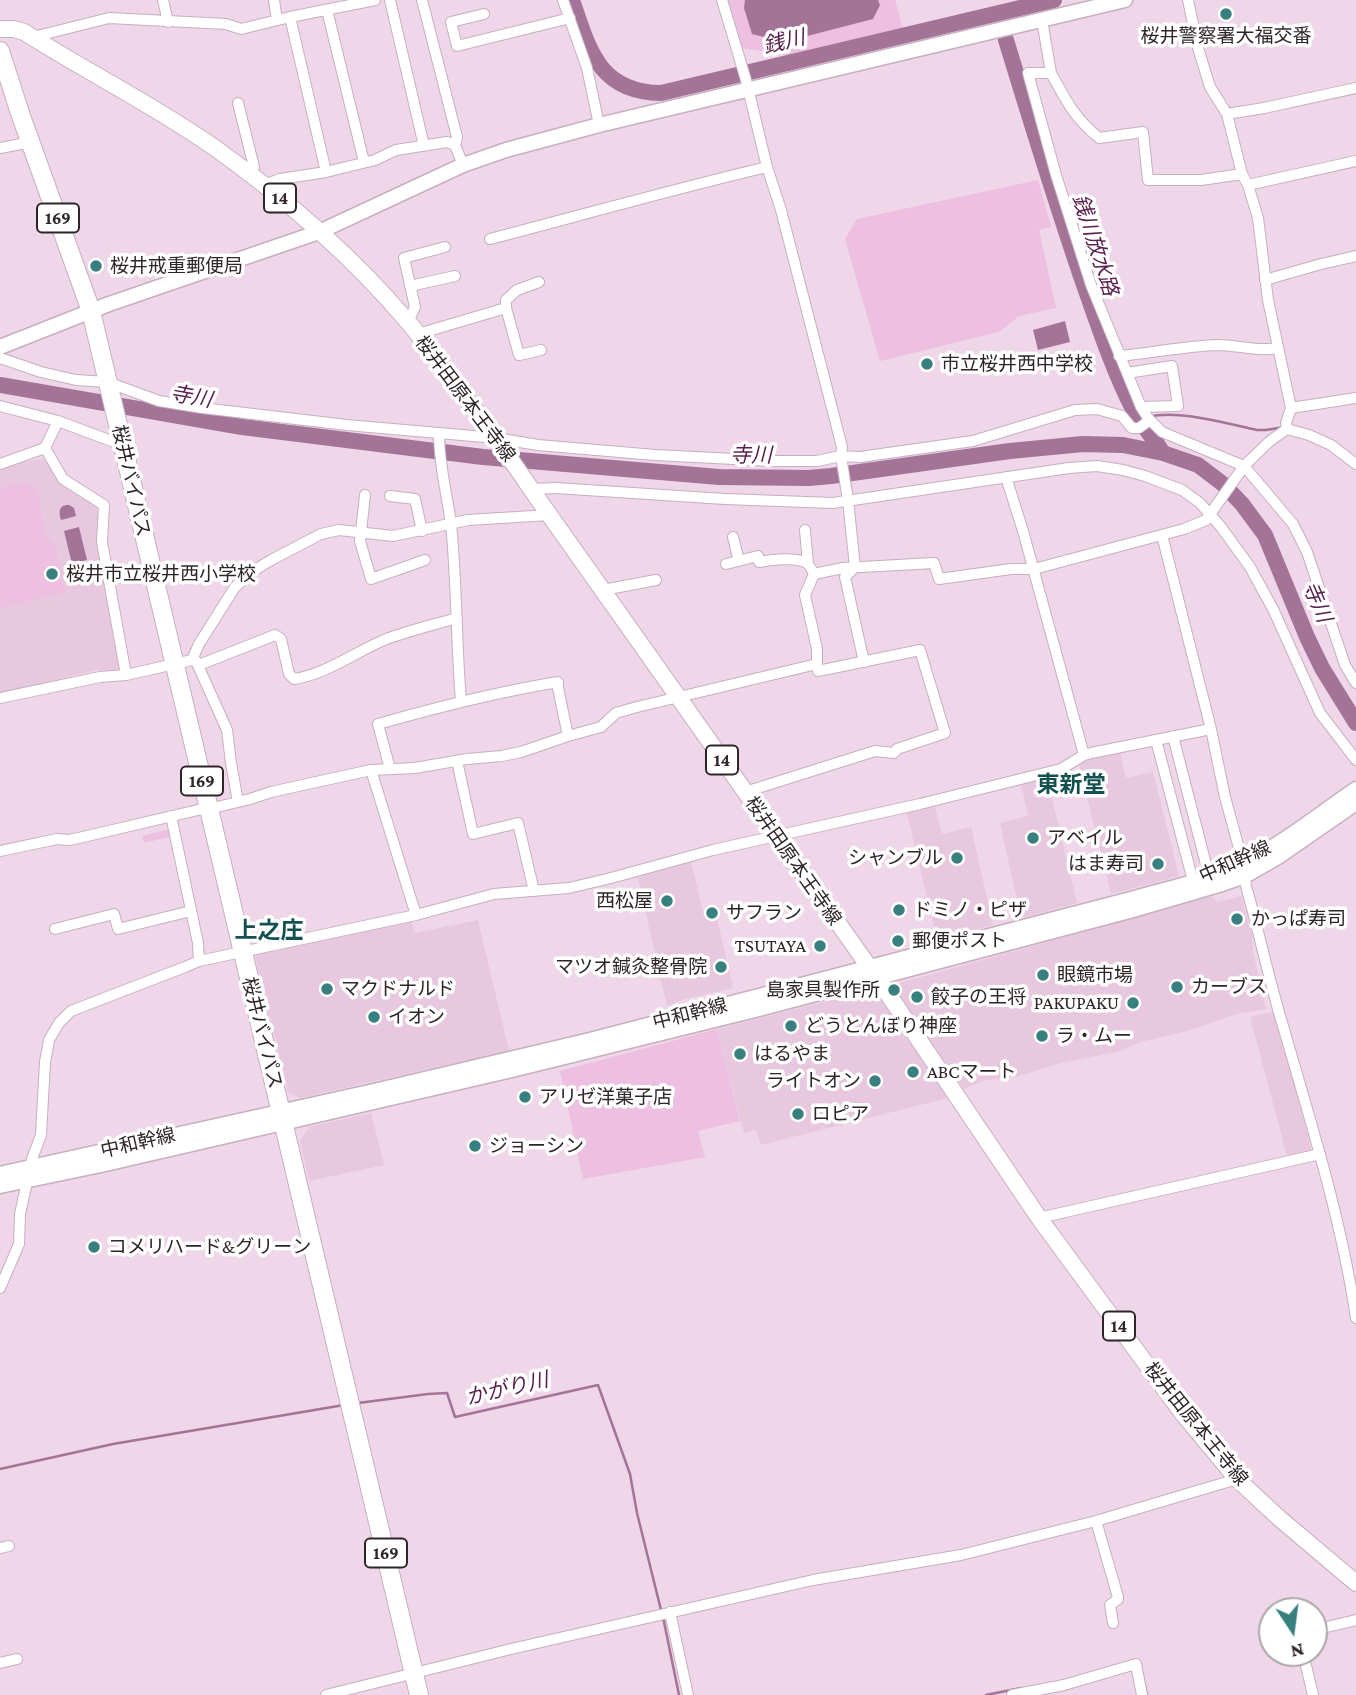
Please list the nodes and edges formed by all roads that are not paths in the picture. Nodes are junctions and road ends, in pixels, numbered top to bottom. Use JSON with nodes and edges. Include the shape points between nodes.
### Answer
{"nodes":[{"id":1,"x":163,"y":0,"type":"edge"},
{"id":2,"x":274,"y":0,"type":"edge"},
{"id":3,"x":375,"y":0,"type":"edge"},
{"id":4,"x":390,"y":0,"type":"edge"},
{"id":5,"x":422,"y":0,"type":"edge"},
{"id":6,"x":563,"y":0,"type":"edge"},
{"id":7,"x":722,"y":0,"type":"edge"},
{"id":8,"x":1125,"y":0,"type":"edge"},
{"id":9,"x":1188,"y":0,"type":"edge"},
{"id":10,"x":350,"y":3,"type":"edge"},
{"id":11,"x":327,"y":10,"type":"junction"},
{"id":12,"x":484,"y":14,"type":"dead end"},
{"id":13,"x":290,"y":17,"type":"junction"},
{"id":14,"x":570,"y":18,"type":"junction"},
{"id":15,"x":277,"y":20,"type":"junction"},
{"id":16,"x":1042,"y":20,"type":"junction"},
{"id":17,"x":169,"y":22,"type":"junction"},
{"id":18,"x":0,"y":29,"type":"edge"},
{"id":19,"x":33,"y":37,"type":"junction"},
{"id":20,"x":0,"y":51,"type":"edge"},
{"id":21,"x":1051,"y":73,"type":"junction"},
{"id":22,"x":747,"y":85,"type":"junction"},
{"id":23,"x":1356,"y":88,"type":"edge"},
{"id":24,"x":238,"y":103,"type":"dead end"},
{"id":25,"x":1227,"y":114,"type":"junction"},
{"id":26,"x":599,"y":125,"type":"junction"},
{"id":27,"x":31,"y":142,"type":"junction"},
{"id":28,"x":455,"y":145,"type":"junction"},
{"id":29,"x":424,"y":146,"type":"junction"},
{"id":30,"x":0,"y":148,"type":"edge"},
{"id":31,"x":1356,"y":161,"type":"edge"},
{"id":32,"x":365,"y":162,"type":"junction"},
{"id":33,"x":463,"y":165,"type":"junction"},
{"id":34,"x":767,"y":167,"type":"junction"},
{"id":35,"x":326,"y":172,"type":"junction"},
{"id":36,"x":1242,"y":174,"type":"junction"},
{"id":37,"x":258,"y":180,"type":"junction"},
{"id":38,"x":1248,"y":185,"type":"junction"},
{"id":39,"x":319,"y":232,"type":"junction"},
{"id":40,"x":490,"y":239,"type":"dead end"},
{"id":41,"x":445,"y":247,"type":"dead end"},
{"id":42,"x":1356,"y":256,"type":"edge"},
{"id":43,"x":455,"y":276,"type":"dead end"},
{"id":44,"x":1265,"y":280,"type":"junction"},
{"id":45,"x":539,"y":282,"type":"dead end"},
{"id":46,"x":410,"y":286,"type":"junction"},
{"id":47,"x":506,"y":308,"type":"junction"},
{"id":48,"x":91,"y":311,"type":"junction"},
{"id":49,"x":413,"y":328,"type":"junction"},
{"id":50,"x":0,"y":347,"type":"edge"},
{"id":51,"x":1278,"y":348,"type":"junction"},
{"id":52,"x":541,"y":350,"type":"dead end"},
{"id":53,"x":1119,"y":356,"type":"junction"},
{"id":54,"x":0,"y":358,"type":"edge"},
{"id":55,"x":1127,"y":373,"type":"junction"},
{"id":56,"x":108,"y":384,"type":"junction"},
{"id":57,"x":1356,"y":398,"type":"edge"},
{"id":58,"x":0,"y":407,"type":"edge"},
{"id":59,"x":1291,"y":408,"type":"junction"},
{"id":60,"x":1146,"y":414,"type":"junction"},
{"id":61,"x":58,"y":421,"type":"junction"},
{"id":62,"x":1286,"y":426,"type":"junction"},
{"id":63,"x":439,"y":434,"type":"junction"},
{"id":64,"x":122,"y":441,"type":"junction"},
{"id":65,"x":498,"y":441,"type":"junction"},
{"id":66,"x":45,"y":448,"type":"junction"},
{"id":67,"x":842,"y":459,"type":"junction"},
{"id":68,"x":0,"y":464,"type":"edge"},
{"id":69,"x":1356,"y":464,"type":"edge"},
{"id":70,"x":1243,"y":468,"type":"junction"},
{"id":71,"x":1006,"y":477,"type":"junction"},
{"id":72,"x":529,"y":486,"type":"junction"},
{"id":73,"x":365,"y":495,"type":"dead end"},
{"id":74,"x":390,"y":496,"type":"dead end"},
{"id":75,"x":847,"y":497,"type":"junction"},
{"id":76,"x":1212,"y":511,"type":"junction"},
{"id":77,"x":550,"y":514,"type":"junction"},
{"id":78,"x":451,"y":524,"type":"junction"},
{"id":79,"x":804,"y":530,"type":"dead end"},
{"id":80,"x":422,"y":531,"type":"junction"},
{"id":81,"x":360,"y":532,"type":"junction"},
{"id":82,"x":1162,"y":535,"type":"junction"},
{"id":83,"x":733,"y":537,"type":"dead end"},
{"id":84,"x":425,"y":560,"type":"dead end"},
{"id":85,"x":739,"y":561,"type":"junction"},
{"id":86,"x":726,"y":564,"type":"dead end"},
{"id":87,"x":808,"y":564,"type":"junction"},
{"id":88,"x":855,"y":567,"type":"junction"},
{"id":89,"x":1034,"y":569,"type":"junction"},
{"id":90,"x":814,"y":575,"type":"junction"},
{"id":91,"x":656,"y":580,"type":"dead end"},
{"id":92,"x":603,"y":590,"type":"junction"},
{"id":93,"x":457,"y":618,"type":"junction"},
{"id":94,"x":864,"y":662,"type":"junction"},
{"id":95,"x":188,"y":663,"type":"junction"},
{"id":96,"x":817,"y":664,"type":"junction"},
{"id":97,"x":126,"y":675,"type":"junction"},
{"id":98,"x":1356,"y":683,"type":"edge"},
{"id":99,"x":679,"y":697,"type":"junction"},
{"id":100,"x":0,"y":698,"type":"edge"},
{"id":101,"x":461,"y":701,"type":"junction"},
{"id":102,"x":1211,"y":729,"type":"junction"},
{"id":103,"x":568,"y":736,"type":"junction"},
{"id":104,"x":1173,"y":736,"type":"junction"},
{"id":105,"x":1156,"y":740,"type":"junction"},
{"id":106,"x":1084,"y":755,"type":"junction"},
{"id":107,"x":1356,"y":760,"type":"edge"},
{"id":108,"x":457,"y":761,"type":"junction"},
{"id":109,"x":390,"y":769,"type":"junction"},
{"id":110,"x":371,"y":770,"type":"junction"},
{"id":111,"x":1356,"y":789,"type":"edge"},
{"id":112,"x":745,"y":792,"type":"junction"},
{"id":113,"x":238,"y":802,"type":"junction"},
{"id":114,"x":1356,"y":803,"type":"edge"},
{"id":115,"x":209,"y":809,"type":"junction"},
{"id":116,"x":171,"y":816,"type":"junction"},
{"id":117,"x":775,"y":836,"type":"junction"},
{"id":118,"x":0,"y":851,"type":"edge"},
{"id":119,"x":1244,"y":869,"type":"junction"},
{"id":120,"x":1209,"y":876,"type":"junction"},
{"id":121,"x":1193,"y":881,"type":"junction"},
{"id":122,"x":534,"y":891,"type":"junction"},
{"id":123,"x":191,"y":911,"type":"junction"},
{"id":124,"x":416,"y":915,"type":"junction"},
{"id":125,"x":55,"y":929,"type":"dead end"},
{"id":126,"x":242,"y":952,"type":"junction"},
{"id":127,"x":199,"y":961,"type":"junction"},
{"id":128,"x":872,"y":973,"type":"junction"},
{"id":129,"x":282,"y":1117,"type":"junction"},
{"id":130,"x":1320,"y":1154,"type":"junction"},
{"id":131,"x":0,"y":1174,"type":"edge"},
{"id":132,"x":29,"y":1174,"type":"junction"},
{"id":133,"x":0,"y":1186,"type":"edge"},
{"id":134,"x":1039,"y":1218,"type":"junction"},
{"id":135,"x":0,"y":1288,"type":"edge"},
{"id":136,"x":1356,"y":1318,"type":"edge"},
{"id":137,"x":1237,"y":1479,"type":"junction"},
{"id":138,"x":1096,"y":1521,"type":"junction"},
{"id":139,"x":1356,"y":1583,"type":"edge"},
{"id":140,"x":670,"y":1612,"type":"junction"},
{"id":141,"x":1356,"y":1620,"type":"edge"},
{"id":142,"x":1113,"y":1623,"type":"dead end"},
{"id":143,"x":1328,"y":1627,"type":"edge"},
{"id":144,"x":17,"y":1659,"type":"dead end"},
{"id":145,"x":0,"y":1663,"type":"edge"},
{"id":146,"x":1306,"y":1667,"type":"edge"},
{"id":147,"x":414,"y":1674,"type":"junction"},
{"id":148,"x":326,"y":1695,"type":"edge"},
{"id":149,"x":419,"y":1695,"type":"edge"},
{"id":150,"x":688,"y":1695,"type":"edge"},
{"id":151,"x":1012,"y":1695,"type":"edge"},
{"id":152,"x":1142,"y":1695,"type":"edge"},
{"id":153,"x":1313,"y":1695,"type":"edge"}],
"edges":[{"from":1,"to":17,"type":"street"},
{"from":2,"to":15,"type":"street"},
{"from":3,"to":10,"type":"street"},
{"from":4,"to":29,"type":"street"},
{"from":5,"to":28,"type":"street","via":[[457,137]]},
{"from":6,"to":14,"type":"street"},
{"from":7,"to":22,"type":"street"},
{"from":8,"to":16,"type":"main road"},
{"from":9,"to":25,"type":"street","via":[[1210,87]]},
{"from":10,"to":11,"type":"street"},
{"from":11,"to":13,"type":"street"},
{"from":11,"to":32,"type":"street"},
{"from":12,"to":14,"type":"street","via":[[451,22],[457,46]]},
{"from":13,"to":15,"type":"street"},
{"from":13,"to":35,"type":"street"},
{"from":14,"to":26,"type":"street"},
{"from":15,"to":17,"type":"street","via":[[241,29],[226,24]]},
{"from":16,"to":21,"type":"street"},
{"from":16,"to":22,"type":"main road"},
{"from":17,"to":19,"type":"street","via":[[108,18]]},
{"from":18,"to":19,"type":"main road","name":"桜井田原本王寺線","number":"14"},
{"from":19,"to":37,"type":"main road","name":"桜井田原本王寺線","number":"14","via":[[144,101]]},
{"from":20,"to":27,"type":"highway","name":"桜井バイパス","number":"169"},
{"from":21,"to":36,"type":"street","via":[[1069,108],[1099,138],[1143,132],[1148,180]]},
{"from":21,"to":53,"type":"street","via":[[1028,73],[1091,285]]},
{"from":22,"to":26,"type":"main road"},
{"from":22,"to":34,"type":"street"},
{"from":23,"to":25,"type":"street"},
{"from":24,"to":37,"type":"street"},
{"from":25,"to":36,"type":"street"},
{"from":26,"to":33,"type":"main road"},
{"from":27,"to":30,"type":"street"},
{"from":27,"to":48,"type":"highway","name":"桜井バイパス","number":"169"},
{"from":28,"to":29,"type":"street"},
{"from":28,"to":33,"type":"street"},
{"from":29,"to":32,"type":"street"},
{"from":31,"to":38,"type":"street"},
{"from":32,"to":35,"type":"street"},
{"from":33,"to":39,"type":"main road"},
{"from":34,"to":40,"type":"street"},
{"from":34,"to":67,"type":"street"},
{"from":35,"to":37,"type":"street"},
{"from":36,"to":38,"type":"street"},
{"from":37,"to":39,"type":"main road","name":"桜井田原本王寺線","number":"14"},
{"from":38,"to":44,"type":"street","via":[[1258,218]]},
{"from":39,"to":48,"type":"main road"},
{"from":39,"to":49,"type":"main road","name":"桜井田原本王寺線","number":"14"},
{"from":41,"to":46,"type":"street","via":[[404,258]]},
{"from":42,"to":44,"type":"street"},
{"from":43,"to":46,"type":"street"},
{"from":44,"to":51,"type":"street"},
{"from":45,"to":47,"type":"street","via":[[517,290],[506,300]]},
{"from":46,"to":49,"type":"street"},
{"from":47,"to":49,"type":"street"},
{"from":47,"to":52,"type":"street","via":[[519,355]]},
{"from":48,"to":50,"type":"main road"},
{"from":48,"to":56,"type":"highway","name":"桜井バイパス","number":"169"},
{"from":49,"to":65,"type":"main road","name":"桜井田原本王寺線","number":"14"},
{"from":51,"to":53,"type":"street","via":[[1209,346]]},
{"from":51,"to":59,"type":"street"},
{"from":53,"to":55,"type":"street"},
{"from":54,"to":56,"type":"street","via":[[41,372]]},
{"from":55,"to":60,"type":"street"},
{"from":55,"to":60,"type":"street","via":[[1172,366],[1178,406]]},
{"from":56,"to":63,"type":"street","via":[[191,406]]},
{"from":56,"to":64,"type":"highway","name":"桜井バイパス","number":"169"},
{"from":57,"to":59,"type":"street"},
{"from":58,"to":61,"type":"street"},
{"from":59,"to":62,"type":"street"},
{"from":60,"to":67,"type":"street","via":[[1139,428],[1132,428],[1122,416],[1097,409],[1075,410],[973,441]]},
{"from":60,"to":70,"type":"street","via":[[1162,432]]},
{"from":61,"to":64,"type":"street"},
{"from":61,"to":66,"type":"street"},
{"from":62,"to":69,"type":"street","via":[[1331,445]]},
{"from":62,"to":70,"type":"street"},
{"from":63,"to":65,"type":"street"},
{"from":63,"to":78,"type":"street"},
{"from":64,"to":95,"type":"highway","name":"桜井バイパス","number":"169"},
{"from":65,"to":67,"type":"street","via":[[732,459]]},
{"from":65,"to":72,"type":"main road","name":"桜井田原本王寺線","number":"14"},
{"from":66,"to":68,"type":"street"},
{"from":66,"to":97,"type":"street","via":[[63,478],[104,505],[102,542]]},
{"from":67,"to":75,"type":"street"},
{"from":70,"to":76,"type":"street"},
{"from":70,"to":98,"type":"street","via":[[1293,524],[1345,665]]},
{"from":71,"to":75,"type":"street"},
{"from":71,"to":76,"type":"street","via":[[1097,466],[1123,470],[1182,490]]},
{"from":71,"to":89,"type":"street"},
{"from":72,"to":75,"type":"street","via":[[833,503]]},
{"from":72,"to":77,"type":"main road","name":"桜井田原本王寺線","number":"14"},
{"from":73,"to":81,"type":"street"},
{"from":74,"to":80,"type":"street","via":[[415,499]]},
{"from":75,"to":88,"type":"street"},
{"from":76,"to":82,"type":"street","via":[[1200,523]]},
{"from":76,"to":107,"type":"street","via":[[1273,610],[1320,713]]},
{"from":77,"to":78,"type":"street"},
{"from":77,"to":92,"type":"main road","name":"桜井田原本王寺線","number":"14"},
{"from":78,"to":80,"type":"street"},
{"from":78,"to":93,"type":"street"},
{"from":79,"to":87,"type":"street"},
{"from":80,"to":81,"type":"street","via":[[393,536]]},
{"from":81,"to":84,"type":"street","via":[[370,579]]},
{"from":81,"to":95,"type":"street","via":[[321,534],[253,572],[235,587]]},
{"from":82,"to":89,"type":"street"},
{"from":82,"to":102,"type":"street"},
{"from":83,"to":85,"type":"street"},
{"from":85,"to":86,"type":"street"},
{"from":85,"to":87,"type":"street","via":[[758,556],[760,562],[799,560]]},
{"from":87,"to":90,"type":"street"},
{"from":88,"to":89,"type":"street","via":[[934,563],[939,579]]},
{"from":88,"to":90,"type":"street"},
{"from":88,"to":94,"type":"street","via":[[845,577]]},
{"from":89,"to":106,"type":"street"},
{"from":90,"to":96,"type":"street","via":[[805,595]]},
{"from":91,"to":92,"type":"street"},
{"from":92,"to":99,"type":"main road","name":"桜井田原本王寺線","number":"14"},
{"from":93,"to":95,"type":"street","via":[[385,640],[303,677],[289,674],[281,639],[275,635]]},
{"from":93,"to":101,"type":"street"},
{"from":94,"to":96,"type":"street","via":[[818,671]]},
{"from":94,"to":112,"type":"street","via":[[920,650],[945,733],[894,753],[874,751]]},
{"from":95,"to":97,"type":"street"},
{"from":95,"to":113,"type":"street","via":[[227,730]]},
{"from":95,"to":115,"type":"highway","name":"桜井バイパス","number":"169"},
{"from":96,"to":99,"type":"street"},
{"from":97,"to":100,"type":"street"},
{"from":99,"to":103,"type":"street","via":[[616,713],[601,727]]},
{"from":99,"to":112,"type":"main road","name":"桜井田原本王寺線","number":"14"},
{"from":101,"to":103,"type":"street","via":[[558,682]]},
{"from":101,"to":109,"type":"street","via":[[378,724]]},
{"from":102,"to":104,"type":"street"},
{"from":102,"to":119,"type":"street"},
{"from":103,"to":108,"type":"street","via":[[521,752]]},
{"from":104,"to":105,"type":"street"},
{"from":104,"to":120,"type":"street"},
{"from":105,"to":106,"type":"street"},
{"from":105,"to":121,"type":"street"},
{"from":106,"to":117,"type":"street","via":[[1061,769]]},
{"from":108,"to":109,"type":"street"},
{"from":108,"to":122,"type":"street","via":[[473,834],[518,823]]},
{"from":109,"to":110,"type":"street"},
{"from":110,"to":113,"type":"street"},
{"from":110,"to":124,"type":"street"},
{"from":111,"to":119,"type":"main road","name":"中和幹線"},
{"from":112,"to":117,"type":"main road","name":"桜井田原本王寺線","number":"14"},
{"from":113,"to":115,"type":"street"},
{"from":114,"to":119,"type":"main road","name":"中和幹線","via":[[1278,857]]},
{"from":115,"to":116,"type":"street"},
{"from":115,"to":126,"type":"highway","name":"桜井バイパス","number":"169"},
{"from":116,"to":118,"type":"street"},
{"from":116,"to":123,"type":"street"},
{"from":117,"to":122,"type":"street","via":[[569,888]]},
{"from":117,"to":128,"type":"main road","name":"桜井田原本王寺線","number":"14"},
{"from":119,"to":120,"type":"main road","name":"中和幹線"},
{"from":119,"to":128,"type":"main road","name":"中和幹線","via":[[1222,884],[1133,910]]},
{"from":119,"to":130,"type":"street"},
{"from":120,"to":121,"type":"main road","name":"中和幹線"},
{"from":121,"to":128,"type":"main road","name":"中和幹線"},
{"from":122,"to":124,"type":"street","via":[[494,894]]},
{"from":123,"to":125,"type":"street","via":[[118,929],[114,914]]},
{"from":123,"to":127,"type":"street"},
{"from":124,"to":126,"type":"street"},
{"from":126,"to":127,"type":"street"},
{"from":126,"to":129,"type":"highway","name":"桜井バイパス","number":"169"},
{"from":127,"to":132,"type":"street","via":[[71,1011],[59,1023],[49,1040],[41,1135]]},
{"from":128,"to":129,"type":"main road","name":"中和幹線"},
{"from":128,"to":134,"type":"main road","name":"桜井田原本王寺線","number":"14"},
{"from":129,"to":132,"type":"main road","name":"中和幹線"},
{"from":129,"to":147,"type":"highway","name":"桜井バイパス","number":"169"},
{"from":130,"to":134,"type":"street"},
{"from":130,"to":136,"type":"street"},
{"from":131,"to":132,"type":"main road","name":"中和幹線"},
{"from":132,"to":133,"type":"main road","name":"中和幹線"},
{"from":132,"to":135,"type":"street","via":[[19,1244]]},
{"from":134,"to":137,"type":"main road","name":"桜井田原本王寺線","number":"14","via":[[1183,1414]]},
{"from":137,"to":138,"type":"street"},
{"from":137,"to":139,"type":"main road","name":"桜井田原本王寺線","number":"14"},
{"from":138,"to":140,"type":"street","via":[[961,1555],[813,1580]]},
{"from":138,"to":142,"type":"street","via":[[1118,1597],[1110,1605]]},
{"from":140,"to":147,"type":"street"},
{"from":140,"to":150,"type":"street"},
{"from":141,"to":143,"type":"street"},
{"from":144,"to":145,"type":"street"},
{"from":146,"to":153,"type":"street"},
{"from":147,"to":148,"type":"street"},
{"from":147,"to":149,"type":"highway","name":"桜井バイパス","number":"169"},
{"from":151,"to":152,"type":"street","via":[[1136,1664]]}]}
